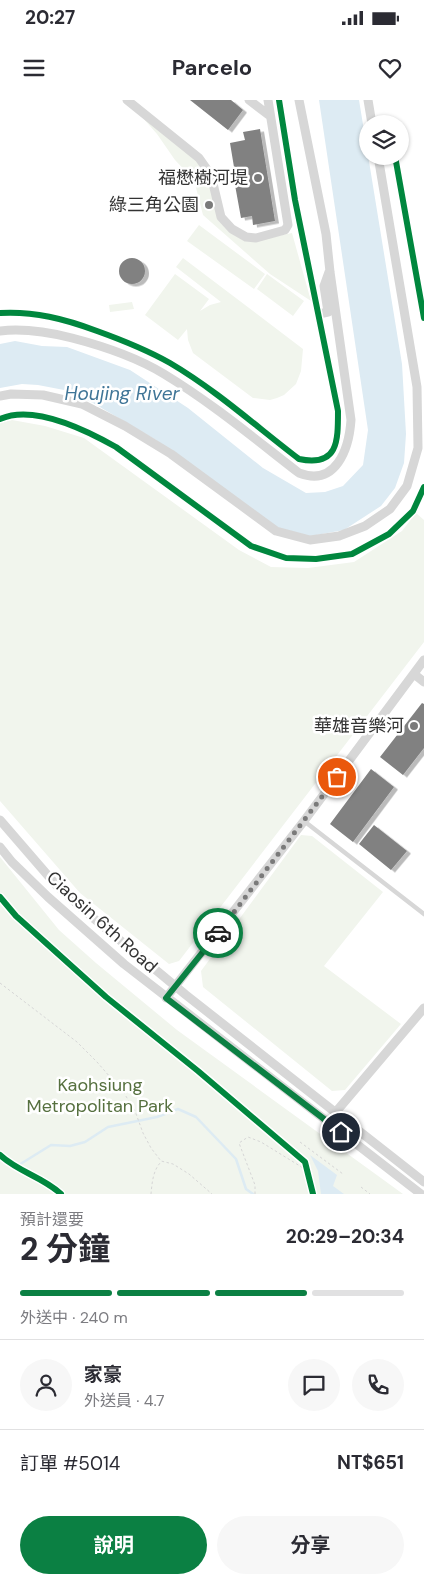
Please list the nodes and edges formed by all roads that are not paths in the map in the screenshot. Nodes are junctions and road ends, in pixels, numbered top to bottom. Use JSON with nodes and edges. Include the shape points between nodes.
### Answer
{"nodes":[{"id":1,"x":127,"y":100,"type":"edge"},
{"id":2,"x":249,"y":100,"type":"edge"},
{"id":3,"x":268,"y":100,"type":"edge"},
{"id":4,"x":299,"y":100,"type":"edge"},
{"id":5,"x":368,"y":100,"type":"edge"},
{"id":6,"x":370,"y":115,"type":"edge"},
{"id":7,"x":270,"y":116,"type":"junction"},
{"id":8,"x":380,"y":165,"type":"edge"},
{"id":9,"x":330,"y":272,"type":"junction"},
{"id":10,"x":319,"y":314,"type":"dead end"},
{"id":11,"x":0,"y":331,"type":"edge"},
{"id":12,"x":0,"y":396,"type":"edge"},
{"id":13,"x":424,"y":660,"type":"edge"},
{"id":14,"x":414,"y":674,"type":"junction"},
{"id":15,"x":424,"y":682,"type":"edge"},
{"id":16,"x":0,"y":820,"type":"edge"},
{"id":17,"x":304,"y":821,"type":"junction"},
{"id":18,"x":0,"y":847,"type":"edge"},
{"id":19,"x":424,"y":914,"type":"edge"},
{"id":20,"x":176,"y":987,"type":"junction"},
{"id":21,"x":166,"y":998,"type":"junction"},
{"id":22,"x":424,"y":1008,"type":"edge"},
{"id":23,"x":335,"y":1114,"type":"junction"},
{"id":24,"x":424,"y":1182,"type":"edge"},
{"id":25,"x":421,"y":1194,"type":"edge"}],
"edges":[{"from":1,"to":7,"type":"street","via":[[199,158],[211,176],[221,216],[232,229],[246,237],[256,238],[287,228]]},
{"from":2,"to":7,"type":"street"},
{"from":3,"to":7,"type":"street"},
{"from":4,"to":9,"type":"street","via":[[326,234]]},
{"from":5,"to":6,"type":"street"},
{"from":8,"to":12,"type":"street","via":[[417,387],[418,448],[407,486],[390,509],[365,526],[339,536],[310,540],[276,531],[171,454],[82,404],[43,395]]},
{"from":9,"to":10,"type":"street","via":[[324,286],[328,312]]},
{"from":9,"to":11,"type":"street","via":[[351,420],[342,457],[335,467],[320,475],[299,473],[217,410],[146,364],[58,334],[26,329]]},
{"from":13,"to":14,"type":"street"},
{"from":14,"to":15,"type":"street"},
{"from":14,"to":17,"type":"street"},
{"from":16,"to":20,"type":"street","name":"Ciaosin 6th Road","via":[[57,886]]},
{"from":17,"to":19,"type":"lane"},
{"from":17,"to":20,"type":"street"},
{"from":18,"to":21,"type":"street","name":"Ciaosin 6th Road","via":[[68,914]]},
{"from":20,"to":21,"type":"street"},
{"from":20,"to":23,"type":"street","name":"Ciaosin 6th Road"},
{"from":21,"to":25,"type":"street","name":"Ciaosin 6th Road"},
{"from":22,"to":23,"type":"street"},
{"from":23,"to":24,"type":"street","name":"Ciaosin 6th Road"}]}
